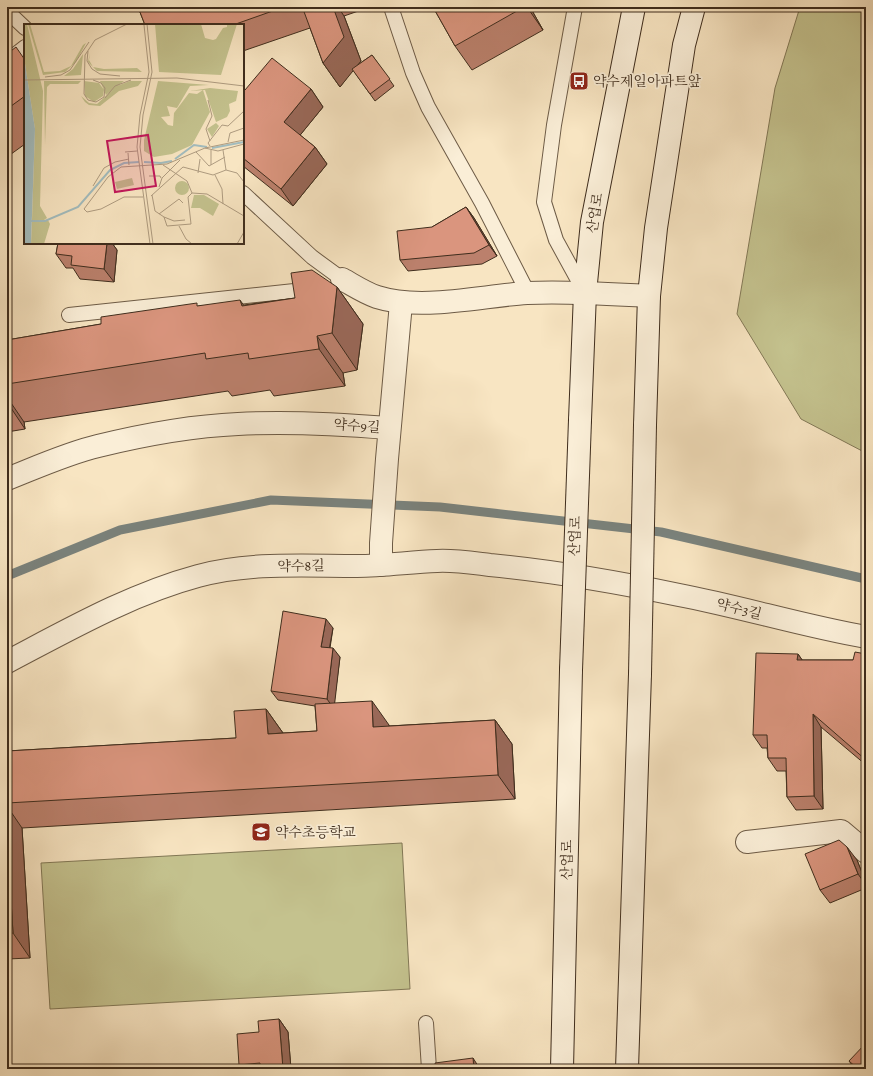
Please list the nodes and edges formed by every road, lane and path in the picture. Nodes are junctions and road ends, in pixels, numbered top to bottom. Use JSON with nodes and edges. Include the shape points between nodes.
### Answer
{"nodes":[{"id":1,"x":391,"y":7,"type":"edge"},
{"id":2,"x":575,"y":7,"type":"edge"},
{"id":3,"x":634,"y":7,"type":"edge"},
{"id":4,"x":694,"y":7,"type":"edge"},
{"id":5,"x":7,"y":11,"type":"edge"},
{"id":6,"x":24,"y":27,"type":"edge"},
{"id":7,"x":24,"y":48,"type":"edge"},
{"id":8,"x":7,"y":61,"type":"edge"},
{"id":9,"x":244,"y":194,"type":"edge"},
{"id":10,"x":342,"y":279,"type":"junction"},
{"id":11,"x":528,"y":293,"type":"junction"},
{"id":12,"x":585,"y":293,"type":"junction"},
{"id":13,"x":649,"y":296,"type":"junction"},
{"id":14,"x":401,"y":303,"type":"junction"},
{"id":15,"x":69,"y":315,"type":"dead end"},
{"id":16,"x":389,"y":428,"type":"junction"},
{"id":17,"x":7,"y":479,"type":"edge"},
{"id":18,"x":381,"y":565,"type":"junction"},
{"id":19,"x":612,"y":582,"type":"joint"},
{"id":20,"x":866,"y":637,"type":"edge"},
{"id":21,"x":7,"y":662,"type":"edge"},
{"id":22,"x":746,"y":842,"type":"dead end"},
{"id":23,"x":866,"y":852,"type":"edge"},
{"id":24,"x":426,"y":1023,"type":"dead end"},
{"id":25,"x":429,"y":1069,"type":"edge"},
{"id":26,"x":562,"y":1069,"type":"edge"},
{"id":27,"x":627,"y":1069,"type":"edge"}],
"edges":[{"from":1,"to":11,"type":"lane","via":[[413,73],[428,107],[482,203]]},
{"from":2,"to":12,"type":"lane","via":[[554,125],[544,202],[556,240]]},
{"from":3,"to":12,"type":"main road","name":"산업로","via":[[592,222]]},
{"from":4,"to":13,"type":"main road","via":[[684,45],[656,228]]},
{"from":5,"to":6,"type":"lane"},
{"from":7,"to":8,"type":"lane"},
{"from":9,"to":10,"type":"lane","via":[[312,257]]},
{"from":10,"to":14,"type":"main road","via":[[375,296]]},
{"from":10,"to":15,"type":"lane","via":[[316,289]]},
{"from":11,"to":12,"type":"main road"},
{"from":11,"to":14,"type":"main road"},
{"from":12,"to":13,"type":"main road"},
{"from":12,"to":26,"type":"main road","name":"산업로","bridge":true,"via":[[571,670]]},
{"from":13,"to":27,"type":"main road","bridge":true},
{"from":14,"to":16,"type":"main road","name":"약수9길"},
{"from":16,"to":17,"type":"main road","name":"약수9길","via":[[284,423],[237,424],[186,430],[96,446]]},
{"from":16,"to":18,"type":"main road"},
{"from":18,"to":19,"type":"main road","name":"약수8길","via":[[439,561],[476,563]]},
{"from":18,"to":21,"type":"main road","name":"약수8길","via":[[246,568],[199,576],[117,607]]},
{"from":19,"to":20,"type":"main road","name":"약수3길"},
{"from":22,"to":23,"type":"main road","via":[[840,831]]},
{"from":24,"to":25,"type":"lane"}]}
